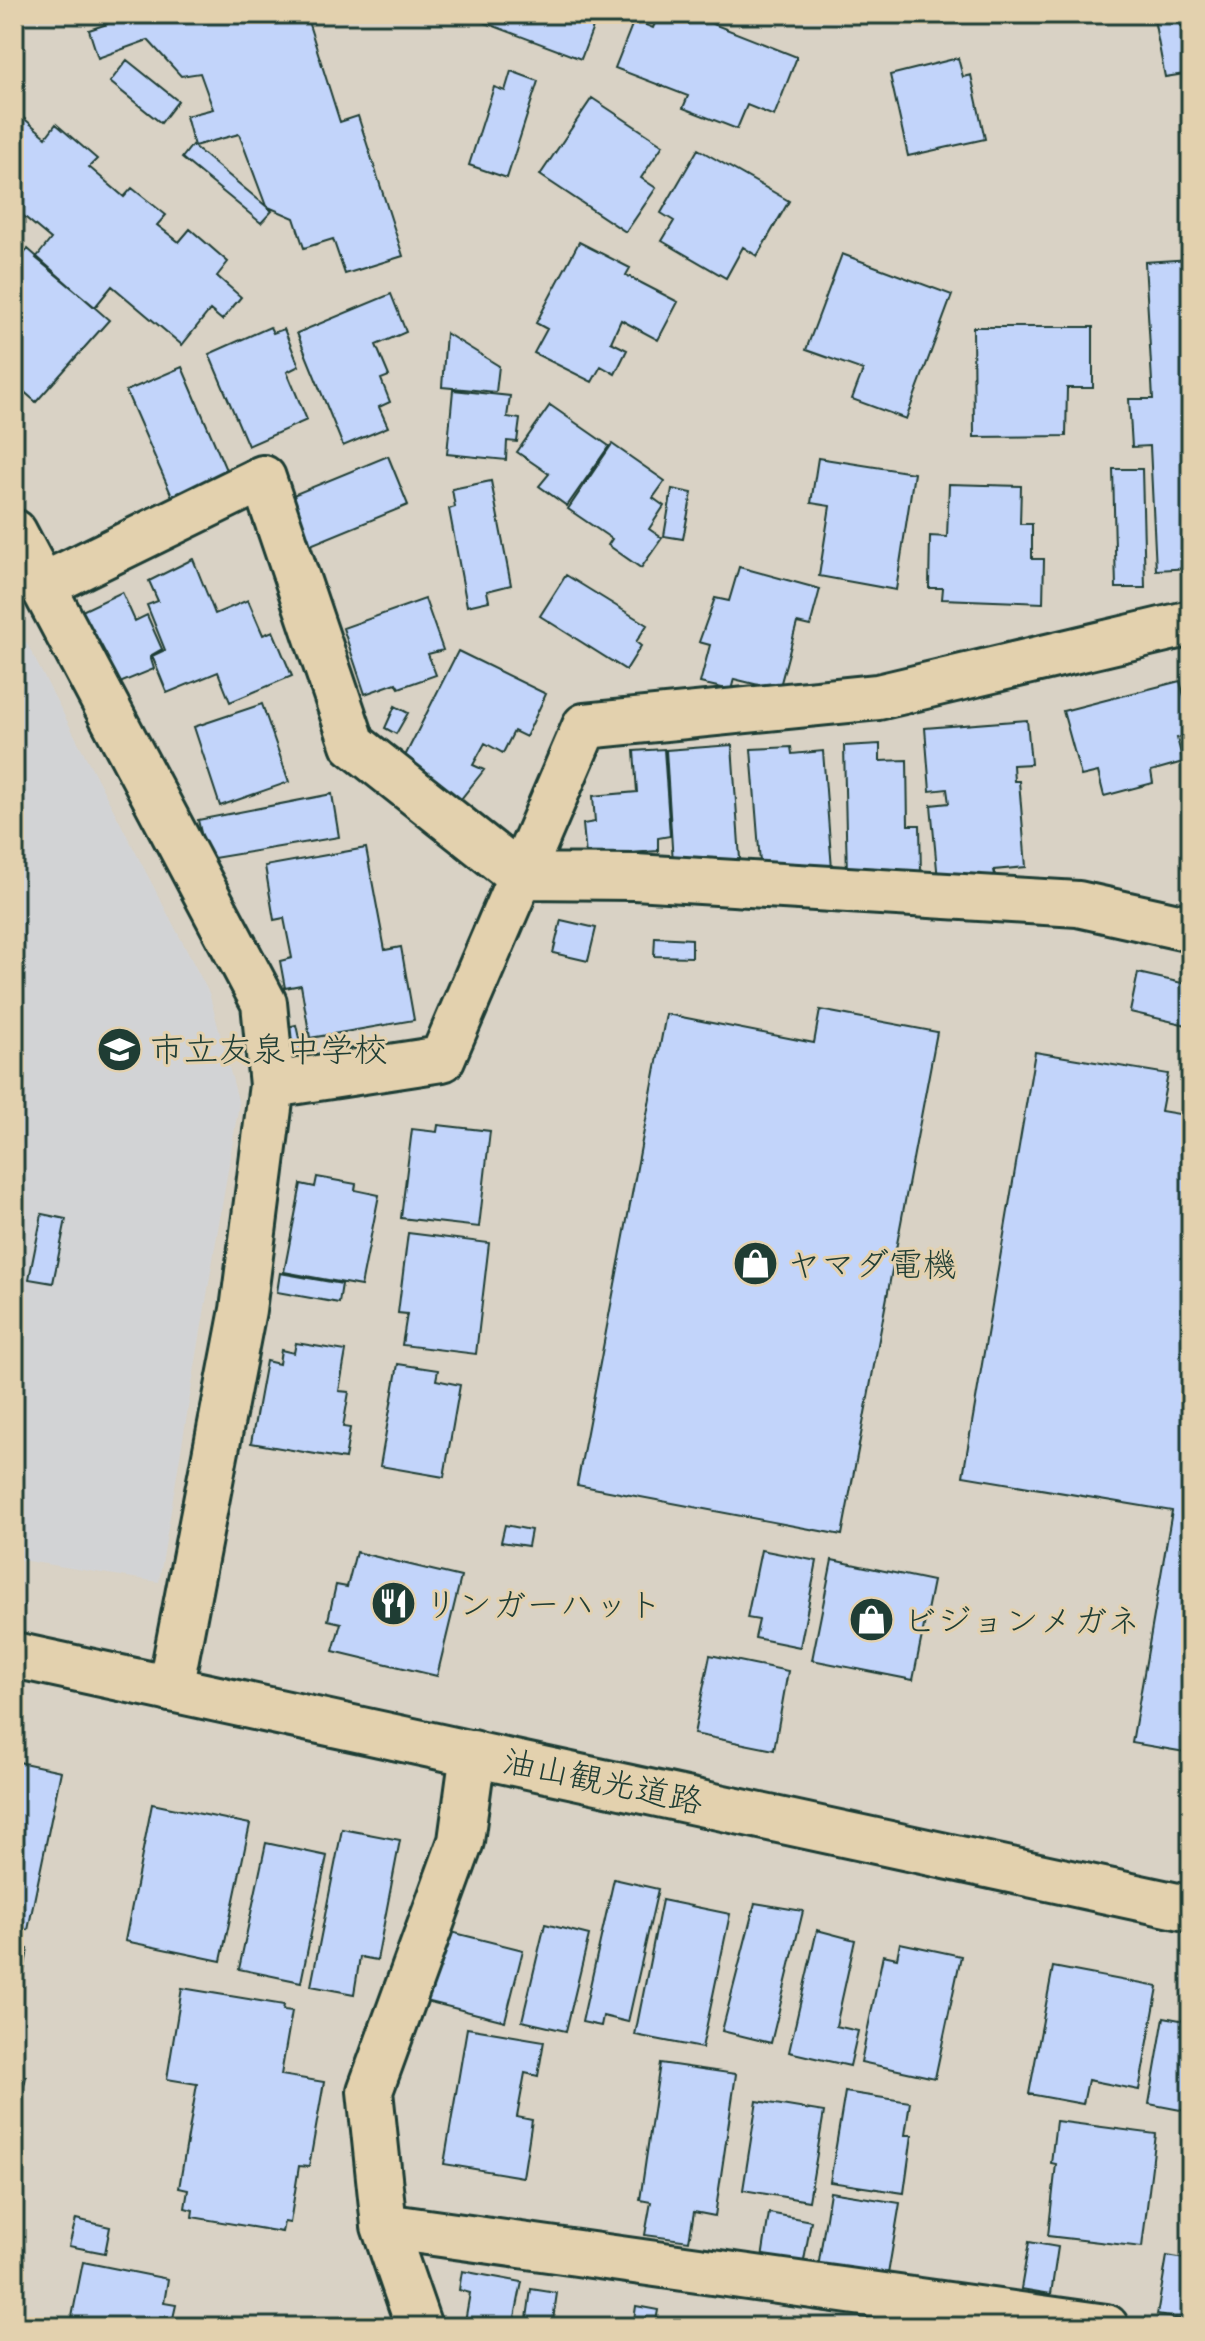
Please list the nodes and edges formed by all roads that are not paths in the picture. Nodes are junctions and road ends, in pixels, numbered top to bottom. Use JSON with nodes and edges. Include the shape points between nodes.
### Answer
{"nodes":[{"id":1,"x":14,"y":532,"type":"edge"},
{"id":2,"x":42,"y":586,"type":"junction"},
{"id":3,"x":1191,"y":623,"type":"edge"},
{"id":4,"x":520,"y":876,"type":"junction"},
{"id":5,"x":1191,"y":929,"type":"edge"},
{"id":6,"x":272,"y":1085,"type":"junction"},
{"id":7,"x":14,"y":1655,"type":"edge"},
{"id":8,"x":170,"y":1689,"type":"junction"},
{"id":9,"x":473,"y":1753,"type":"junction"},
{"id":10,"x":1191,"y":1909,"type":"edge"},
{"id":11,"x":384,"y":2226,"type":"junction"},
{"id":12,"x":419,"y":2327,"type":"edge"},
{"id":13,"x":1106,"y":2327,"type":"edge"}],
"edges":[{"from":1,"to":2,"type":"street"},
{"from":2,"to":4,"type":"street","via":[[263,478],[353,744]]},
{"from":2,"to":6,"type":"street","via":[[264,1003]]},
{"from":3,"to":4,"type":"street","via":[[878,697],[585,726]]},
{"from":4,"to":5,"type":"street","via":[[635,877],[1078,904]]},
{"from":4,"to":6,"type":"street","via":[[442,1059]]},
{"from":6,"to":8,"type":"street","via":[[243,1310]]},
{"from":7,"to":8,"type":"street","name":"油山観光道路"},
{"from":8,"to":9,"type":"street","name":"油山観光道路"},
{"from":9,"to":10,"type":"street","name":"油山観光道路"},
{"from":9,"to":11,"type":"street","via":[[461,1841],[370,2091]]},
{"from":11,"to":12,"type":"street"},
{"from":11,"to":13,"type":"street"}]}
